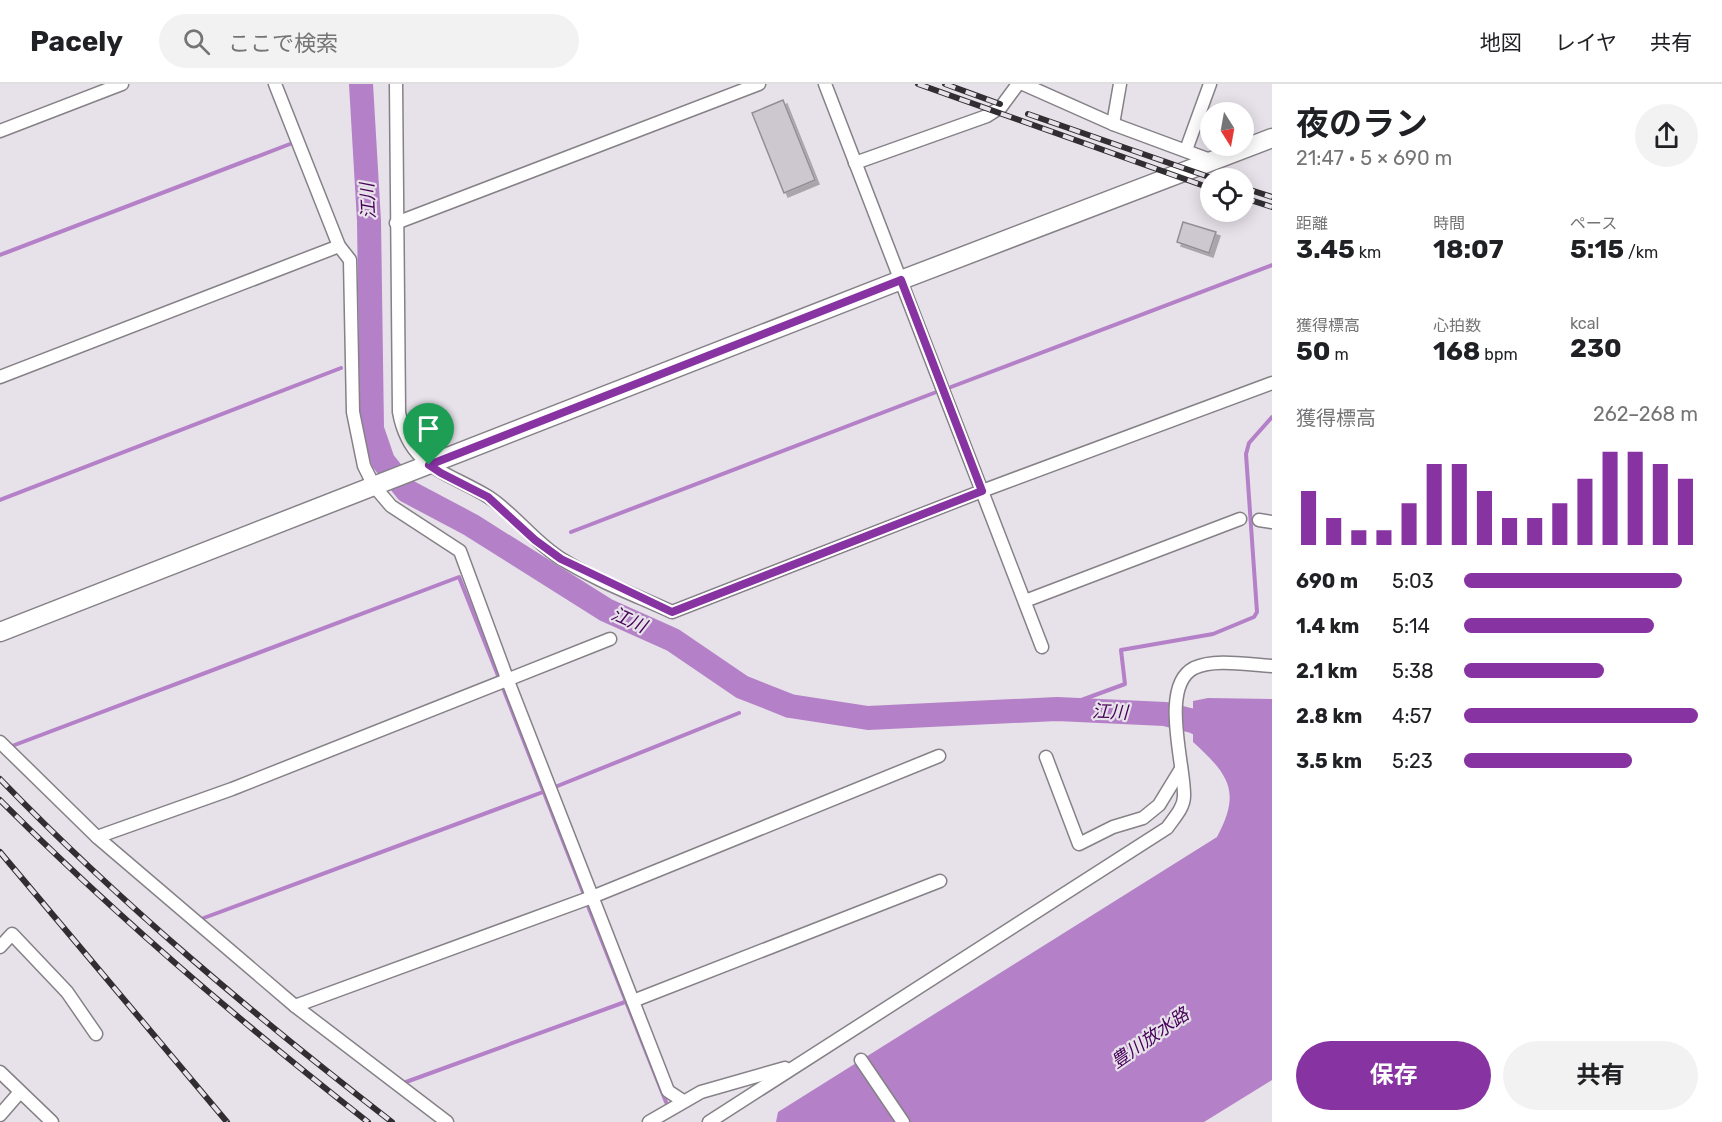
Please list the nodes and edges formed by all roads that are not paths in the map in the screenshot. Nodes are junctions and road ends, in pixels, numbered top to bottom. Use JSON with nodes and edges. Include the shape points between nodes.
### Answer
{"nodes":[{"id":1,"x":122,"y":84,"type":"edge"},
{"id":2,"x":275,"y":84,"type":"edge"},
{"id":3,"x":396,"y":84,"type":"edge"},
{"id":4,"x":759,"y":84,"type":"edge"},
{"id":5,"x":825,"y":84,"type":"edge"},
{"id":6,"x":1018,"y":84,"type":"edge"},
{"id":7,"x":1024,"y":84,"type":"edge"},
{"id":8,"x":1120,"y":84,"type":"edge"},
{"id":9,"x":1209,"y":84,"type":"edge"},
{"id":10,"x":1113,"y":124,"type":"junction"},
{"id":11,"x":0,"y":131,"type":"edge"},
{"id":12,"x":1272,"y":138,"type":"edge"},
{"id":13,"x":1186,"y":150,"type":"junction"},
{"id":14,"x":1210,"y":160,"type":"junction"},
{"id":15,"x":855,"y":163,"type":"junction"},
{"id":16,"x":396,"y":223,"type":"junction"},
{"id":17,"x":339,"y":246,"type":"junction"},
{"id":18,"x":901,"y":280,"type":"junction"},
{"id":19,"x":0,"y":377,"type":"edge"},
{"id":20,"x":1272,"y":382,"type":"edge"},
{"id":21,"x":426,"y":466,"type":"junction"},
{"id":22,"x":376,"y":486,"type":"junction"},
{"id":23,"x":982,"y":491,"type":"junction"},
{"id":24,"x":1240,"y":519,"type":"dead end"},
{"id":25,"x":1259,"y":520,"type":"dead end"},
{"id":26,"x":1272,"y":522,"type":"edge"},
{"id":27,"x":1025,"y":601,"type":"junction"},
{"id":28,"x":0,"y":632,"type":"edge"},
{"id":29,"x":610,"y":639,"type":"dead end"},
{"id":30,"x":1042,"y":647,"type":"dead end"},
{"id":31,"x":1272,"y":666,"type":"edge"},
{"id":32,"x":508,"y":681,"type":"junction"},
{"id":33,"x":0,"y":742,"type":"edge"},
{"id":34,"x":939,"y":756,"type":"dead end"},
{"id":35,"x":1046,"y":757,"type":"dead end"},
{"id":36,"x":1181,"y":769,"type":"junction"},
{"id":37,"x":97,"y":837,"type":"junction"},
{"id":38,"x":940,"y":881,"type":"dead end"},
{"id":39,"x":592,"y":897,"type":"junction"},
{"id":40,"x":0,"y":946,"type":"edge"},
{"id":41,"x":633,"y":1001,"type":"junction"},
{"id":42,"x":295,"y":1006,"type":"junction"},
{"id":43,"x":96,"y":1034,"type":"dead end"},
{"id":44,"x":861,"y":1060,"type":"dead end"},
{"id":45,"x":798,"y":1064,"type":"junction"},
{"id":46,"x":0,"y":1072,"type":"edge"},
{"id":47,"x":20,"y":1092,"type":"junction"},
{"id":48,"x":683,"y":1101,"type":"junction"},
{"id":49,"x":0,"y":1115,"type":"edge"},
{"id":50,"x":52,"y":1122,"type":"edge"},
{"id":51,"x":447,"y":1122,"type":"edge"},
{"id":52,"x":648,"y":1122,"type":"edge"},
{"id":53,"x":709,"y":1122,"type":"edge"},
{"id":54,"x":903,"y":1122,"type":"edge"}],
"edges":[{"from":1,"to":11,"type":"street"},
{"from":2,"to":17,"type":"street"},
{"from":3,"to":16,"type":"street"},
{"from":4,"to":16,"type":"street"},
{"from":5,"to":15,"type":"street"},
{"from":6,"to":15,"type":"street","via":[[1001,107],[987,117]]},
{"from":7,"to":10,"type":"street"},
{"from":8,"to":10,"type":"street"},
{"from":9,"to":13,"type":"street"},
{"from":10,"to":13,"type":"street"},
{"from":12,"to":14,"type":"street"},
{"from":13,"to":14,"type":"street"},
{"from":14,"to":18,"type":"street"},
{"from":15,"to":18,"type":"street"},
{"from":16,"to":21,"type":"street","via":[[399,412],[403,430]]},
{"from":17,"to":19,"type":"street"},
{"from":17,"to":22,"type":"street","via":[[350,260],[353,412],[364,466]]},
{"from":18,"to":21,"type":"street"},
{"from":18,"to":23,"type":"street"},
{"from":20,"to":23,"type":"street"},
{"from":21,"to":22,"type":"street"},
{"from":21,"to":23,"type":"street","via":[[488,497],[561,559],[672,612]]},
{"from":22,"to":28,"type":"street"},
{"from":22,"to":32,"type":"street","via":[[391,506],[460,551]]},
{"from":23,"to":27,"type":"street"},
{"from":24,"to":27,"type":"street"},
{"from":25,"to":26,"type":"street"},
{"from":27,"to":30,"type":"street"},
{"from":29,"to":32,"type":"street"},
{"from":31,"to":36,"type":"street","via":[[1207,664],[1192,669],[1181,681],[1176,737]]},
{"from":32,"to":37,"type":"street","via":[[232,789]]},
{"from":32,"to":39,"type":"street"},
{"from":33,"to":37,"type":"street"},
{"from":34,"to":39,"type":"street"},
{"from":35,"to":36,"type":"street","via":[[1079,844],[1143,818],[1159,805]]},
{"from":36,"to":45,"type":"street","via":[[1185,798],[1167,828]]},
{"from":37,"to":42,"type":"street"},
{"from":38,"to":41,"type":"street"},
{"from":39,"to":41,"type":"street"},
{"from":39,"to":42,"type":"street"},
{"from":40,"to":43,"type":"street","via":[[12,934],[67,992]]},
{"from":41,"to":48,"type":"street","via":[[668,1091]]},
{"from":42,"to":51,"type":"street"},
{"from":44,"to":54,"type":"street"},
{"from":45,"to":48,"type":"street","via":[[701,1092]]},
{"from":45,"to":53,"type":"street"},
{"from":46,"to":47,"type":"street"},
{"from":47,"to":49,"type":"street"},
{"from":47,"to":50,"type":"street"},
{"from":48,"to":52,"type":"street"}]}
